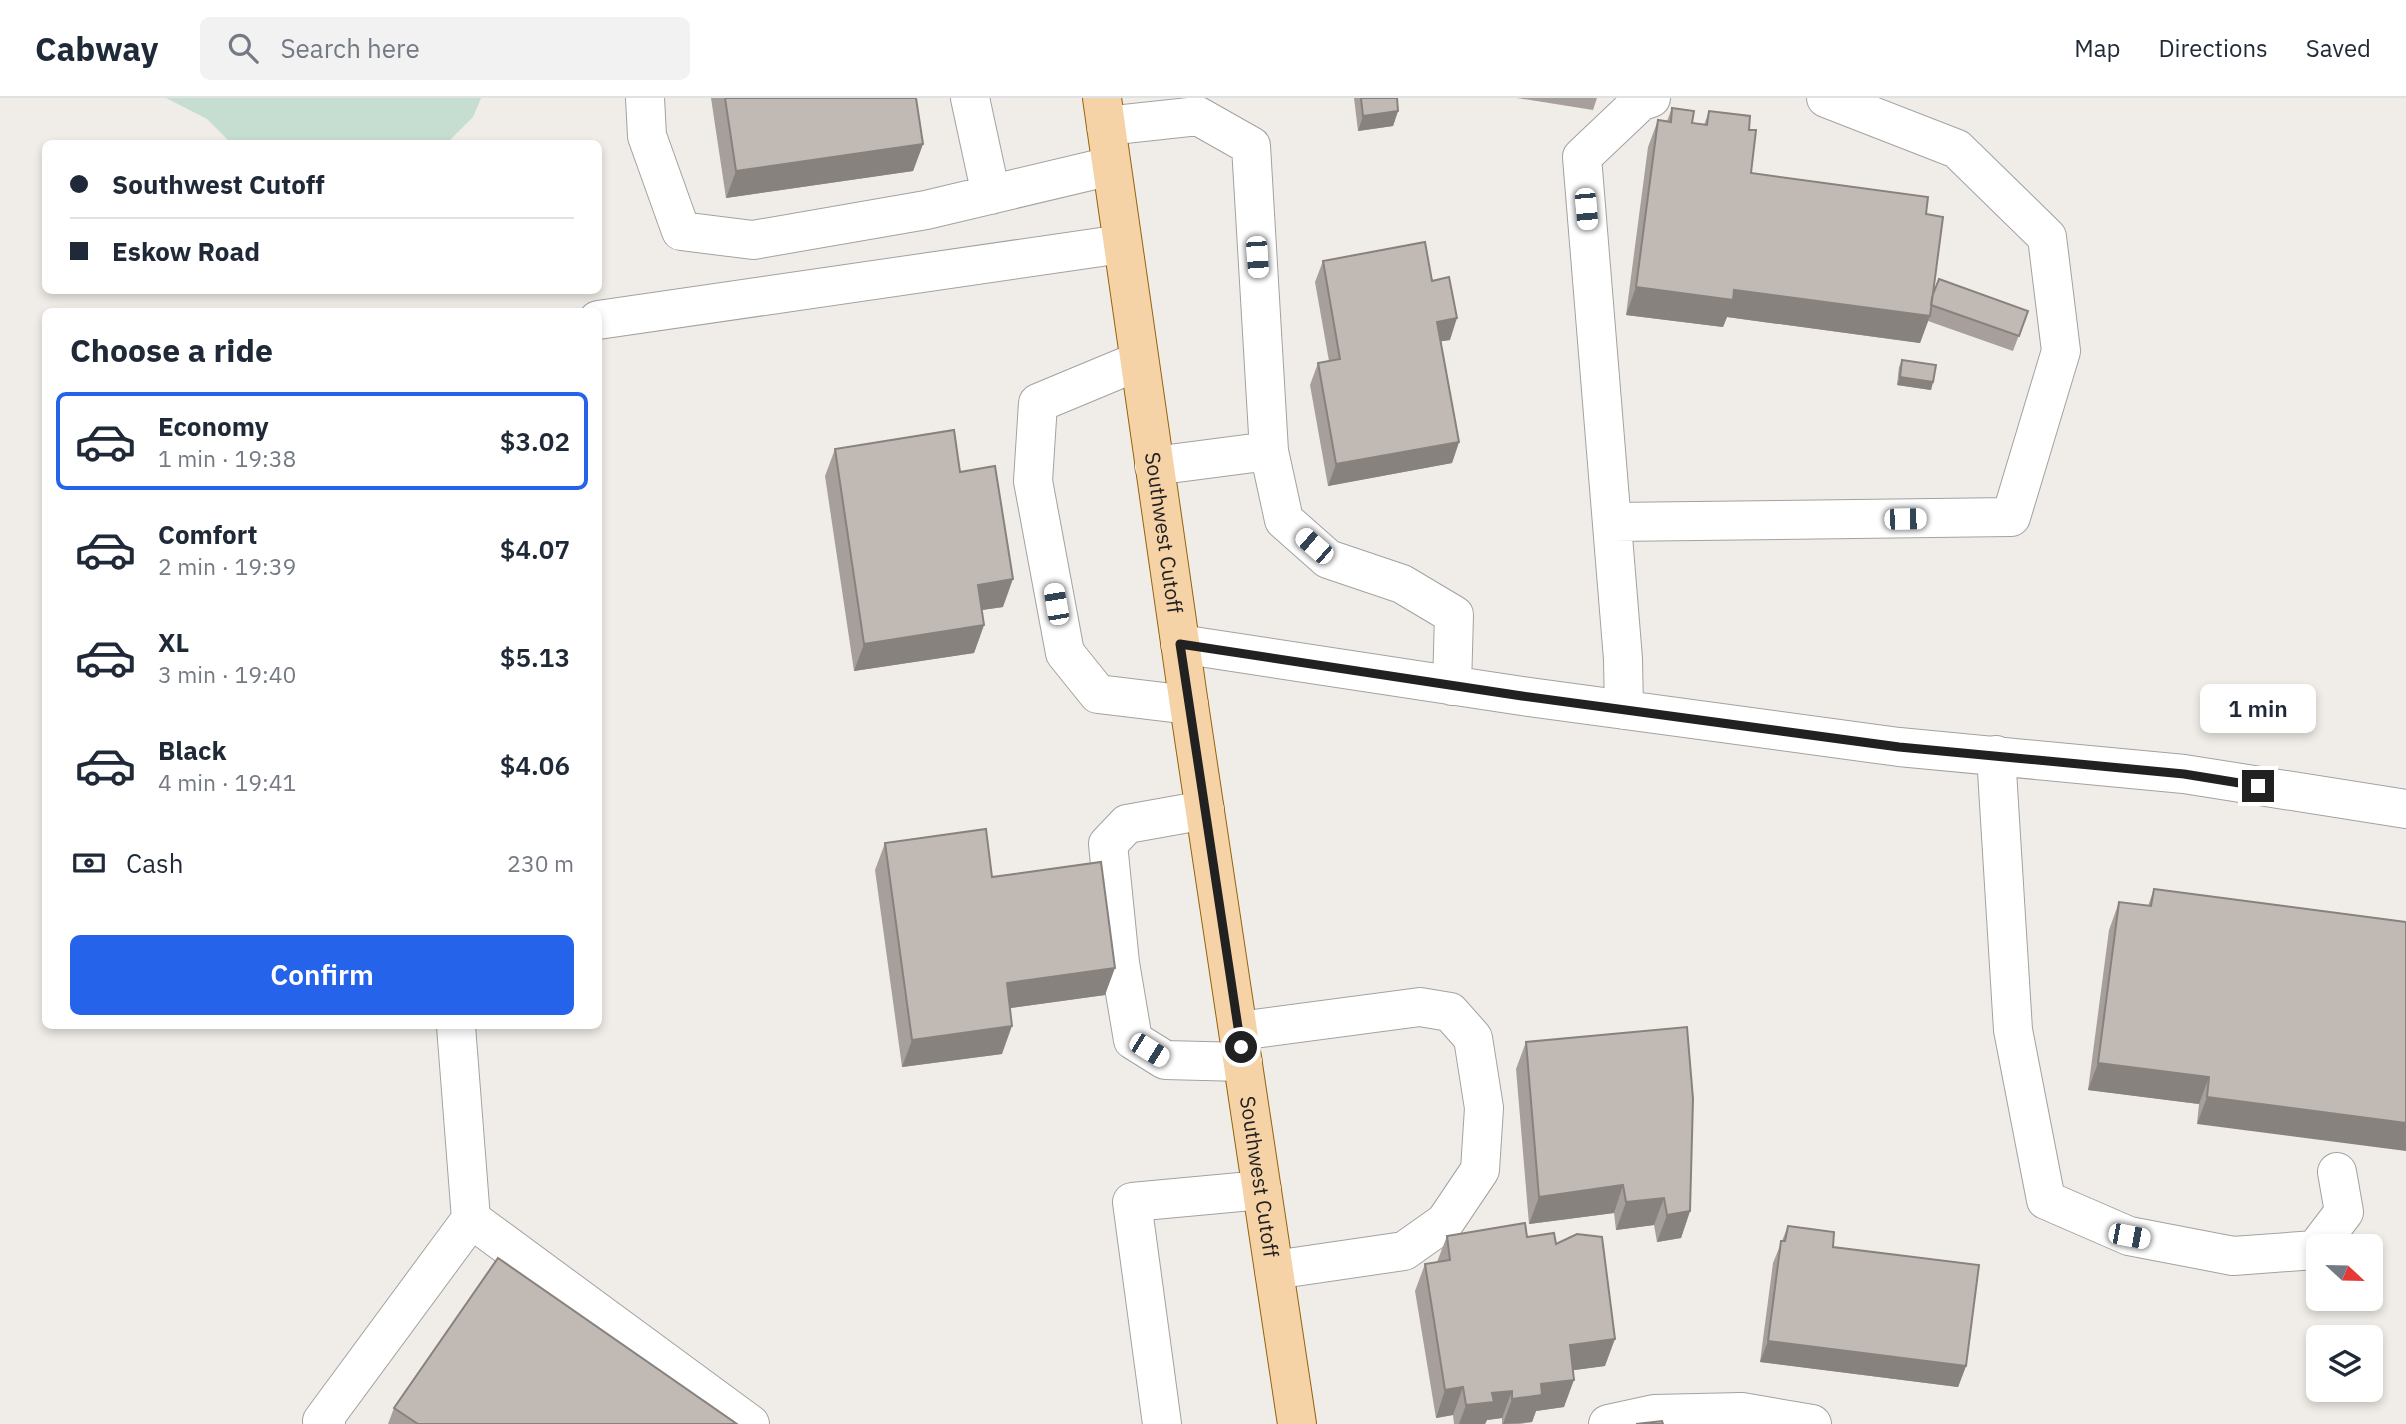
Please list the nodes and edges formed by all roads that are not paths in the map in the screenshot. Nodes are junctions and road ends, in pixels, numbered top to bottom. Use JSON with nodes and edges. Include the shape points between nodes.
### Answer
{"nodes":[{"id":1,"x":645,"y":98,"type":"edge"},
{"id":2,"x":970,"y":98,"type":"edge"},
{"id":3,"x":1651,"y":98,"type":"edge"},
{"id":4,"x":1826,"y":98,"type":"edge"},
{"id":5,"x":1102,"y":125,"type":"edge"},
{"id":6,"x":991,"y":195,"type":"junction"},
{"id":7,"x":1122,"y":244,"type":"junction"},
{"id":8,"x":602,"y":319,"type":"edge"},
{"id":9,"x":1139,"y":361,"type":"junction"},
{"id":10,"x":1269,"y":451,"type":"junction"},
{"id":11,"x":1154,"y":466,"type":"junction"},
{"id":12,"x":1612,"y":522,"type":"junction"},
{"id":13,"x":1180,"y":644,"type":"junction"},
{"id":14,"x":1452,"y":685,"type":"junction"},
{"id":15,"x":1189,"y":705,"type":"junction"},
{"id":16,"x":1624,"y":710,"type":"junction"},
{"id":17,"x":1996,"y":755,"type":"junction"},
{"id":18,"x":2406,"y":808,"type":"edge"},
{"id":19,"x":1205,"y":810,"type":"junction"},
{"id":20,"x":456,"y":1029,"type":"edge"},
{"id":21,"x":1241,"y":1047,"type":"junction"},
{"id":22,"x":2337,"y":1172,"type":"dead end"},
{"id":23,"x":1262,"y":1190,"type":"junction"},
{"id":24,"x":471,"y":1219,"type":"junction"},
{"id":25,"x":1274,"y":1270,"type":"junction"},
{"id":26,"x":326,"y":1424,"type":"edge"},
{"id":27,"x":750,"y":1424,"type":"edge"},
{"id":28,"x":1162,"y":1424,"type":"edge"},
{"id":29,"x":1297,"y":1424,"type":"edge"},
{"id":30,"x":1608,"y":1424,"type":"edge"},
{"id":31,"x":1812,"y":1424,"type":"edge"}],
"edges":[{"from":1,"to":6,"type":"street","via":[[647,136],[681,231],[753,240]]},
{"from":2,"to":6,"type":"street"},
{"from":3,"to":12,"type":"street","via":[[1640,102],[1582,157]]},
{"from":4,"to":12,"type":"street","via":[[1957,149],[2046,237],[2061,351],[2011,517]]},
{"from":5,"to":6,"type":"street"},
{"from":5,"to":7,"type":"main road","name":"Southwest Cutoff"},
{"from":5,"to":10,"type":"street","via":[[1198,116],[1251,146]]},
{"from":7,"to":8,"type":"street"},
{"from":7,"to":9,"type":"main road","name":"Southwest Cutoff"},
{"from":9,"to":11,"type":"main road","name":"Southwest Cutoff"},
{"from":9,"to":15,"type":"street","via":[[1038,403],[1033,481],[1065,653],[1098,694]]},
{"from":10,"to":11,"type":"street"},
{"from":10,"to":14,"type":"street","via":[[1284,520],[1302,536],[1328,559],[1402,584],[1454,615]]},
{"from":11,"to":13,"type":"main road","name":"Southwest Cutoff"},
{"from":12,"to":16,"type":"street"},
{"from":13,"to":14,"type":"street"},
{"from":13,"to":15,"type":"main road","name":"Southwest Cutoff"},
{"from":14,"to":16,"type":"street"},
{"from":15,"to":19,"type":"main road","name":"Southwest Cutoff"},
{"from":16,"to":17,"type":"street","via":[[1899,747]]},
{"from":17,"to":18,"type":"street","via":[[2184,774]]},
{"from":17,"to":22,"type":"street","via":[[2012,1030],[2046,1200],[2129,1236],[2233,1256],[2315,1250],[2344,1212]]},
{"from":19,"to":21,"type":"main road","name":"Southwest Cutoff"},
{"from":19,"to":21,"type":"street","via":[[1127,824],[1108,844],[1121,963],[1133,1040],[1166,1060]]},
{"from":20,"to":24,"type":"street"},
{"from":21,"to":23,"type":"main road","name":"Southwest Cutoff"},
{"from":21,"to":25,"type":"street","via":[[1420,1007],[1450,1012],[1473,1038],[1484,1108],[1480,1170],[1445,1222],[1404,1251]]},
{"from":23,"to":25,"type":"main road","name":"Southwest Cutoff"},
{"from":23,"to":28,"type":"street","via":[[1132,1202]]},
{"from":24,"to":26,"type":"street","via":[[322,1421]]},
{"from":24,"to":27,"type":"street"},
{"from":25,"to":29,"type":"main road","name":"Southwest Cutoff"},
{"from":30,"to":31,"type":"street","via":[[1654,1414],[1742,1412]]}]}
